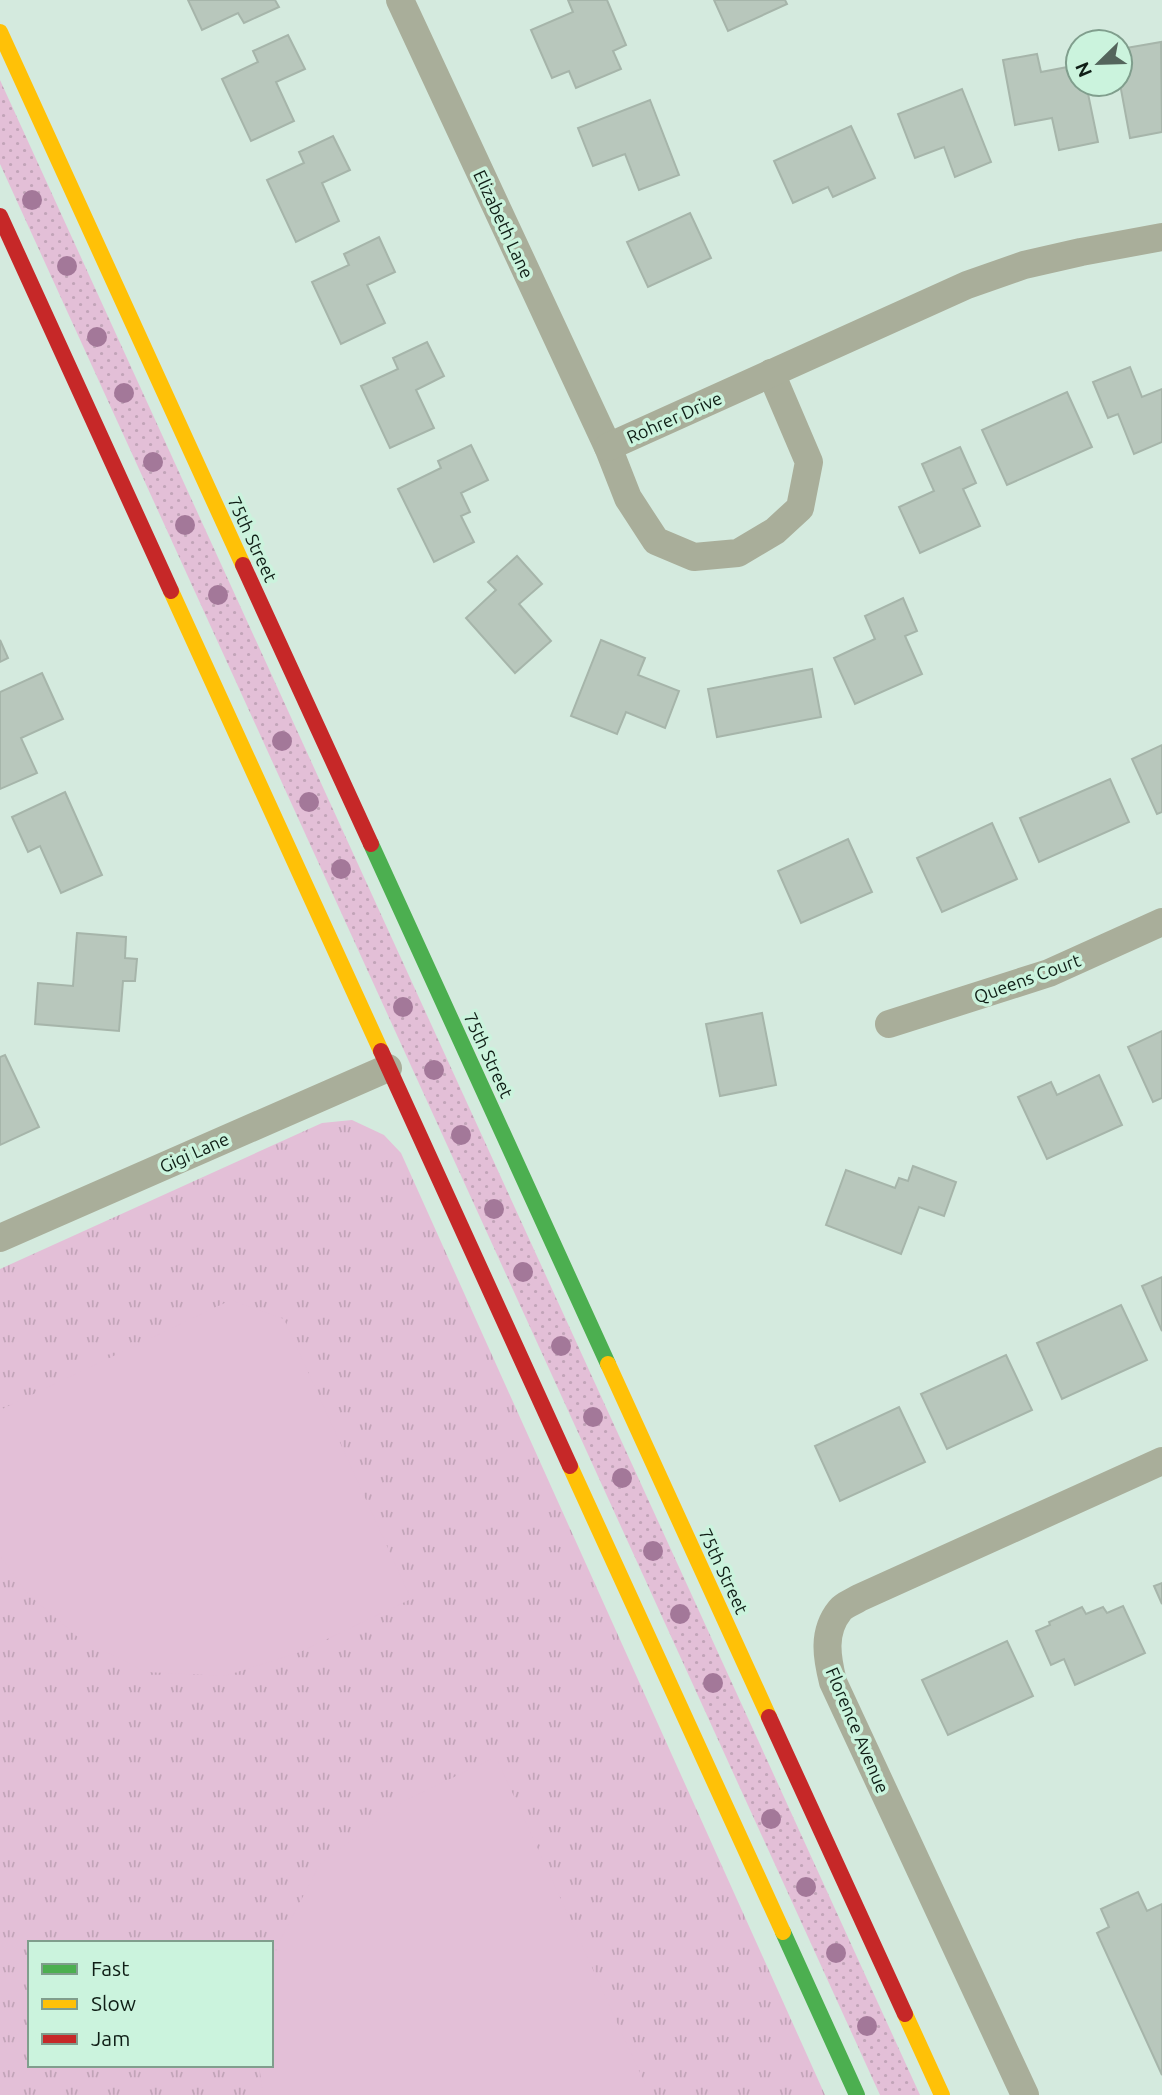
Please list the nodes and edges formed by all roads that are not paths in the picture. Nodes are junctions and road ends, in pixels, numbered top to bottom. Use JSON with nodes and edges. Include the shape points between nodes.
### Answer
{"nodes":[{"id":1,"x":400,"y":0,"type":"edge"},
{"id":2,"x":0,"y":32,"type":"edge"},
{"id":3,"x":0,"y":216,"type":"edge"},
{"id":4,"x":1162,"y":237,"type":"edge"},
{"id":5,"x":771,"y":373,"type":"junction"},
{"id":6,"x":608,"y":447,"type":"junction"},
{"id":7,"x":1162,"y":922,"type":"edge"},
{"id":8,"x":889,"y":1024,"type":"dead end"},
{"id":9,"x":388,"y":1068,"type":"junction"},
{"id":10,"x":0,"y":1238,"type":"edge"},
{"id":11,"x":1162,"y":1461,"type":"edge"},
{"id":12,"x":857,"y":2095,"type":"edge"},
{"id":13,"x":942,"y":2095,"type":"edge"},
{"id":14,"x":1025,"y":2095,"type":"edge"}],
"edges":[{"from":1,"to":6,"type":"street","name":"Elizabeth Lane"},
{"from":2,"to":13,"type":"main road","name":"75th Street"},
{"from":3,"to":9,"type":"main road"},
{"from":4,"to":5,"type":"street","name":"Rohrer Drive","via":[[1024,265],[967,285]]},
{"from":5,"to":6,"type":"street","name":"Rohrer Drive"},
{"from":5,"to":6,"type":"street","name":"Rohrer Drive","via":[[809,462],[807,473],[800,508],[775,531],[738,554],[694,556],[656,541],[628,498]]},
{"from":7,"to":8,"type":"street","name":"Queens Court","via":[[1049,973]]},
{"from":9,"to":10,"type":"street","name":"Gigi Lane"},
{"from":9,"to":12,"type":"main road"},
{"from":11,"to":14,"type":"street","name":"Florence Avenue","via":[[859,1598],[841,1609],[827,1642],[833,1682]]}]}
